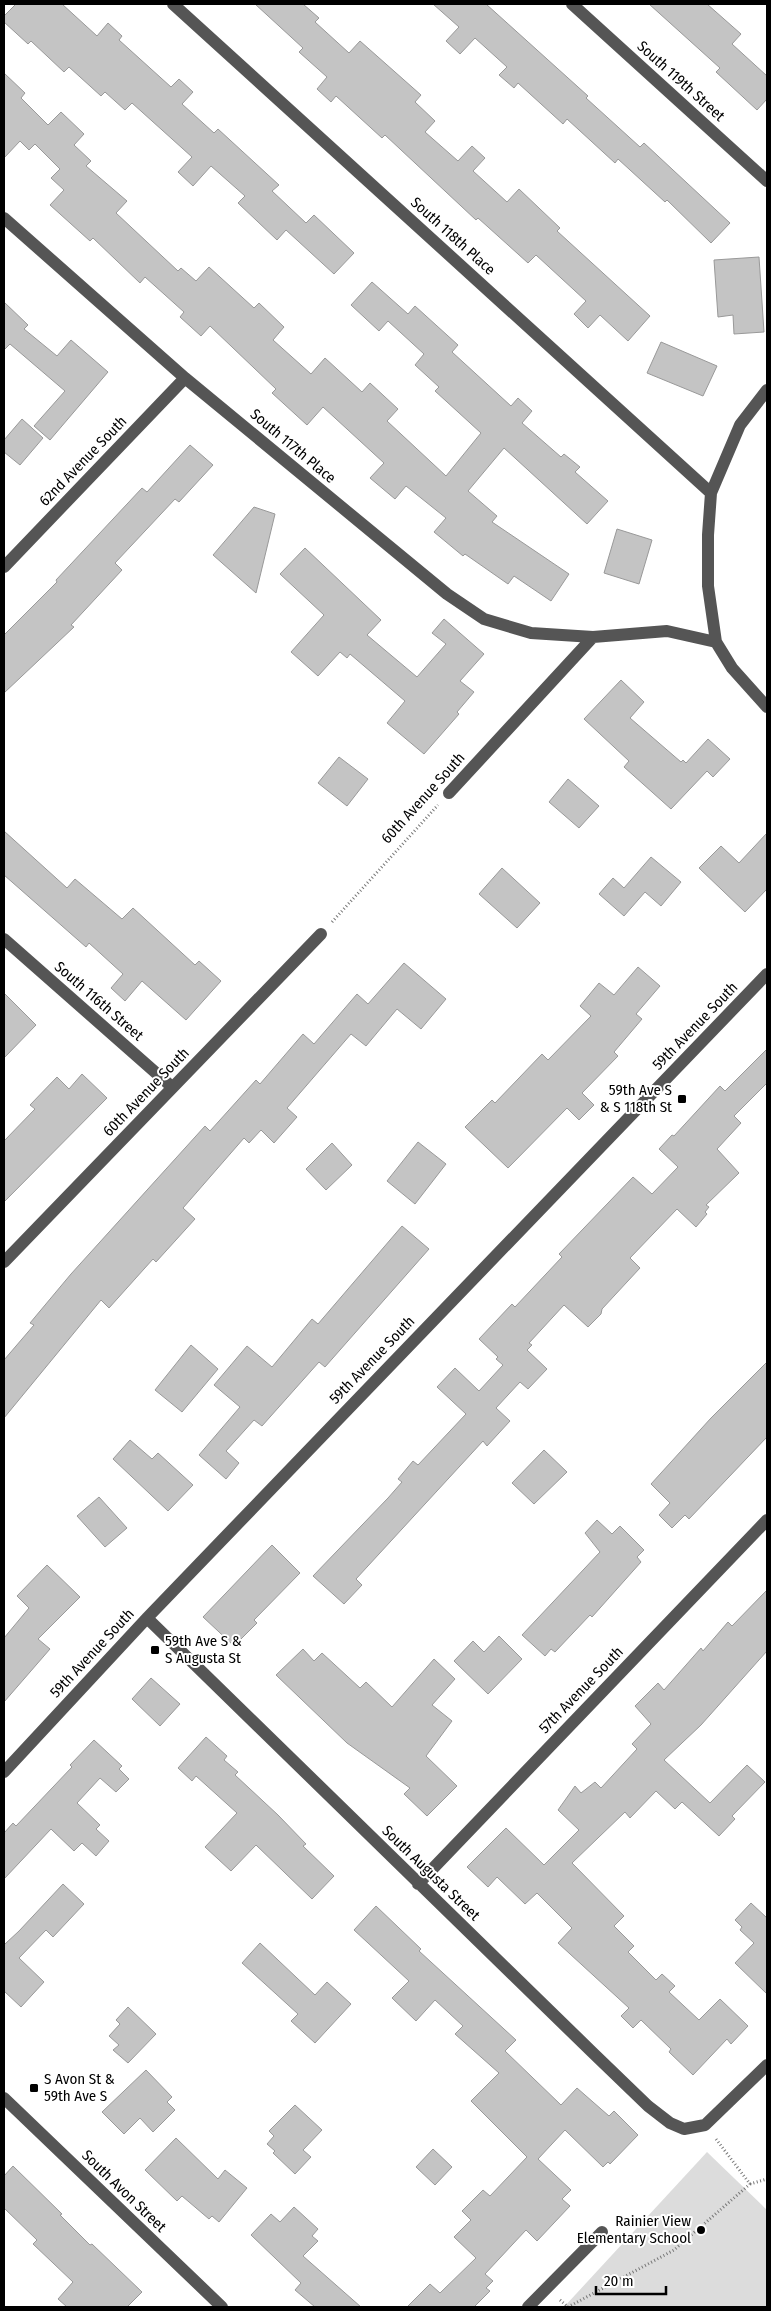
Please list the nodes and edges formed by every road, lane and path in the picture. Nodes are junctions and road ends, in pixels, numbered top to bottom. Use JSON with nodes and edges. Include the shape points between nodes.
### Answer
{"nodes":[{"id":1,"x":173,"y":4,"type":"edge"},
{"id":2,"x":572,"y":4,"type":"edge"},
{"id":3,"x":767,"y":181,"type":"edge"},
{"id":4,"x":4,"y":218,"type":"edge"},
{"id":5,"x":185,"y":378,"type":"junction"},
{"id":6,"x":767,"y":390,"type":"edge"},
{"id":7,"x":711,"y":493,"type":"junction"},
{"id":8,"x":4,"y":567,"type":"edge"},
{"id":9,"x":594,"y":637,"type":"junction"},
{"id":10,"x":716,"y":642,"type":"junction"},
{"id":11,"x":767,"y":707,"type":"edge"},
{"id":12,"x":449,"y":793,"type":"joint"},
{"id":13,"x":321,"y":934,"type":"joint"},
{"id":14,"x":4,"y":939,"type":"edge"},
{"id":15,"x":767,"y":974,"type":"edge"},
{"id":16,"x":172,"y":1087,"type":"junction"},
{"id":17,"x":4,"y":1262,"type":"edge"},
{"id":18,"x":767,"y":1520,"type":"edge"},
{"id":19,"x":146,"y":1618,"type":"junction"},
{"id":20,"x":4,"y":1772,"type":"edge"},
{"id":21,"x":418,"y":1884,"type":"junction"},
{"id":22,"x":767,"y":2065,"type":"edge"},
{"id":23,"x":4,"y":2098,"type":"edge"},
{"id":24,"x":705,"y":2126,"type":"junction"},
{"id":25,"x":767,"y":2179,"type":"edge"},
{"id":26,"x":750,"y":2184,"type":"junction"},
{"id":27,"x":602,"y":2232,"type":"dead end"},
{"id":28,"x":547,"y":2288,"type":"junction"},
{"id":29,"x":222,"y":2307,"type":"edge"},
{"id":30,"x":528,"y":2307,"type":"edge"}],
"edges":[{"from":1,"to":7,"type":"street","name":"South 118th Place"},
{"from":2,"to":3,"type":"street","name":"South 119th Street"},
{"from":4,"to":5,"type":"street","name":"South 117th Place"},
{"from":5,"to":8,"type":"street","name":"62nd Avenue South"},
{"from":5,"to":9,"type":"street","name":"South 117th Place","via":[[447,594],[484,619],[531,633]]},
{"from":6,"to":7,"type":"street","via":[[740,425]]},
{"from":7,"to":10,"type":"street","via":[[708,586]]},
{"from":9,"to":10,"type":"street","via":[[667,631]]},
{"from":9,"to":12,"type":"street","name":"60th Avenue South"},
{"from":10,"to":11,"type":"street","via":[[732,668]]},
{"from":12,"to":13,"type":"path","name":"60th Avenue South"},
{"from":13,"to":16,"type":"street","name":"60th Avenue South"},
{"from":14,"to":16,"type":"street","name":"South 116th Street"},
{"from":15,"to":19,"type":"street","name":"59th Avenue South"},
{"from":16,"to":17,"type":"street","name":"60th Avenue South"},
{"from":18,"to":21,"type":"street","name":"57th Avenue South"},
{"from":19,"to":20,"type":"street","name":"59th Avenue South"},
{"from":19,"to":21,"type":"street","name":"South Augusta Street"},
{"from":21,"to":24,"type":"street","name":"South Augusta Street","via":[[648,2106],[684,2130]]},
{"from":22,"to":24,"type":"street"},
{"from":23,"to":29,"type":"street","name":"South Avon Street"},
{"from":24,"to":26,"type":"path"},
{"from":25,"to":26,"type":"path"},
{"from":26,"to":28,"type":"path","via":[[674,2250],[568,2307]]},
{"from":27,"to":28,"type":"street"},
{"from":28,"to":30,"type":"street"}]}
